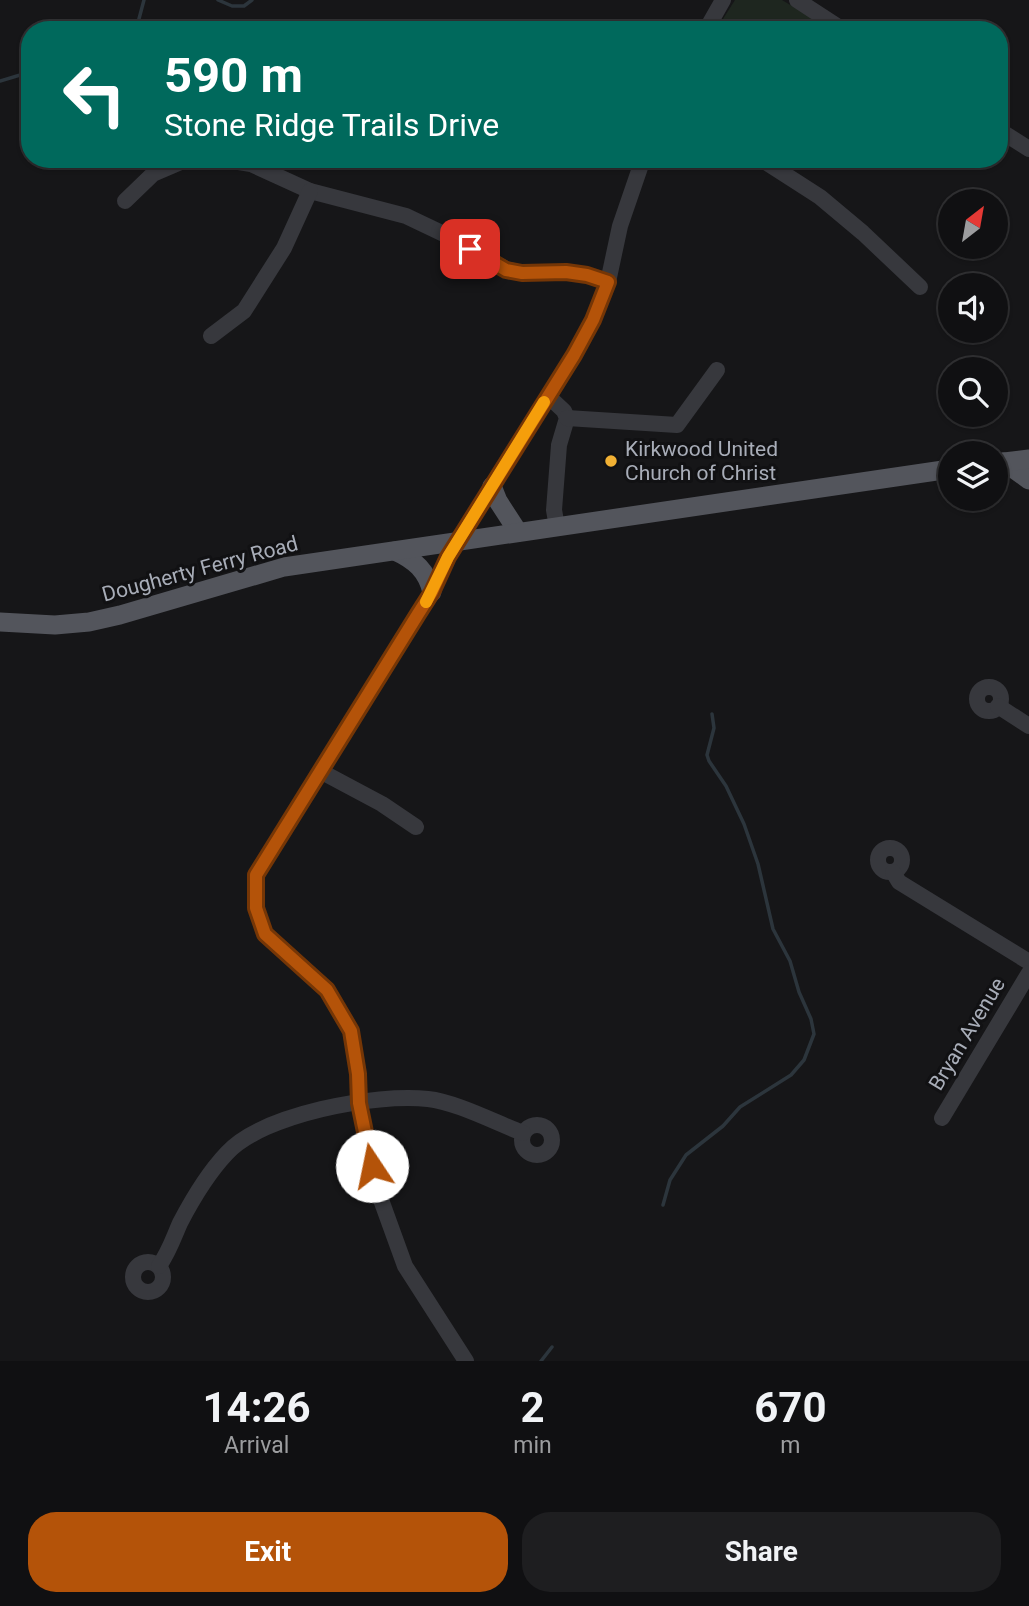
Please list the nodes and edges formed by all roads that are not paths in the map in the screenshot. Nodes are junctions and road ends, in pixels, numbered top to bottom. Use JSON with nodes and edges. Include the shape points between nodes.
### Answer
{"nodes":[{"id":1,"x":723,"y":0,"type":"edge"},
{"id":2,"x":797,"y":0,"type":"edge"},
{"id":3,"x":711,"y":21,"type":"edge"},
{"id":4,"x":829,"y":21,"type":"edge"},
{"id":5,"x":1008,"y":136,"type":"edge"},
{"id":6,"x":1029,"y":149,"type":"edge"},
{"id":7,"x":167,"y":168,"type":"edge"},
{"id":8,"x":260,"y":168,"type":"edge"},
{"id":9,"x":640,"y":168,"type":"edge"},
{"id":10,"x":775,"y":168,"type":"edge"},
{"id":11,"x":310,"y":191,"type":"junction"},
{"id":12,"x":125,"y":201,"type":"dead end"},
{"id":13,"x":608,"y":282,"type":"junction"},
{"id":14,"x":920,"y":286,"type":"dead end"},
{"id":15,"x":212,"y":336,"type":"dead end"},
{"id":16,"x":717,"y":370,"type":"dead end"},
{"id":17,"x":548,"y":396,"type":"junction"},
{"id":18,"x":567,"y":418,"type":"junction"},
{"id":19,"x":1029,"y":459,"type":"edge"},
{"id":20,"x":1008,"y":462,"type":"edge"},
{"id":21,"x":1008,"y":468,"type":"edge"},
{"id":22,"x":938,"y":471,"type":"edge"},
{"id":23,"x":1029,"y":480,"type":"edge"},
{"id":24,"x":492,"y":486,"type":"junction"},
{"id":25,"x":557,"y":527,"type":"junction"},
{"id":26,"x":518,"y":532,"type":"junction"},
{"id":27,"x":457,"y":541,"type":"junction"},
{"id":28,"x":395,"y":551,"type":"junction"},
{"id":29,"x":432,"y":592,"type":"junction"},
{"id":30,"x":0,"y":622,"type":"edge"},
{"id":31,"x":998,"y":706,"type":"dead end"},
{"id":32,"x":1029,"y":726,"type":"edge"},
{"id":33,"x":322,"y":772,"type":"junction"},
{"id":34,"x":416,"y":827,"type":"dead end"},
{"id":35,"x":893,"y":872,"type":"dead end"},
{"id":36,"x":1029,"y":962,"type":"edge"},
{"id":37,"x":1029,"y":973,"type":"edge"},
{"id":38,"x":359,"y":1103,"type":"junction"},
{"id":39,"x":942,"y":1118,"type":"dead end"},
{"id":40,"x":523,"y":1133,"type":"dead end"},
{"id":41,"x":159,"y":1266,"type":"dead end"},
{"id":42,"x":466,"y":1361,"type":"edge"}],
"edges":[{"from":1,"to":3,"type":"street"},
{"from":2,"to":4,"type":"street"},
{"from":5,"to":6,"type":"street"},
{"from":7,"to":12,"type":"street","via":[[153,174]]},
{"from":8,"to":11,"type":"street"},
{"from":9,"to":13,"type":"street","via":[[620,226]]},
{"from":10,"to":14,"type":"street","via":[[820,197]]},
{"from":11,"to":13,"type":"street","via":[[406,216],[506,270],[576,273]]},
{"from":11,"to":15,"type":"street","via":[[284,248],[244,311]]},
{"from":13,"to":17,"type":"street","via":[[593,320]]},
{"from":16,"to":18,"type":"street","via":[[677,425]]},
{"from":17,"to":18,"type":"street"},
{"from":17,"to":24,"type":"street"},
{"from":18,"to":25,"type":"street","via":[[559,445]]},
{"from":19,"to":20,"type":"main road"},
{"from":21,"to":23,"type":"main road"},
{"from":22,"to":25,"type":"main road","name":"Dougherty Ferry Road"},
{"from":24,"to":26,"type":"main road"},
{"from":24,"to":27,"type":"street"},
{"from":25,"to":26,"type":"main road","name":"Dougherty Ferry Road"},
{"from":26,"to":27,"type":"main road","name":"Dougherty Ferry Road"},
{"from":27,"to":28,"type":"main road","name":"Dougherty Ferry Road"},
{"from":27,"to":29,"type":"street"},
{"from":28,"to":29,"type":"main road","via":[[412,559],[429,577]]},
{"from":28,"to":30,"type":"main road","name":"Dougherty Ferry Road","via":[[285,567],[89,622]]},
{"from":29,"to":33,"type":"street"},
{"from":31,"to":32,"type":"street"},
{"from":33,"to":34,"type":"street"},
{"from":33,"to":38,"type":"street","via":[[256,875],[256,908],[265,934],[327,990],[351,1031]]},
{"from":35,"to":36,"type":"street","via":[[899,883]]},
{"from":37,"to":39,"type":"street","name":"Bryan Avenue"},
{"from":38,"to":40,"type":"street","via":[[429,1099]]},
{"from":38,"to":41,"type":"street","via":[[291,1116],[228,1151],[200,1187]]},
{"from":38,"to":42,"type":"street","via":[[376,1186],[405,1266]]}]}
